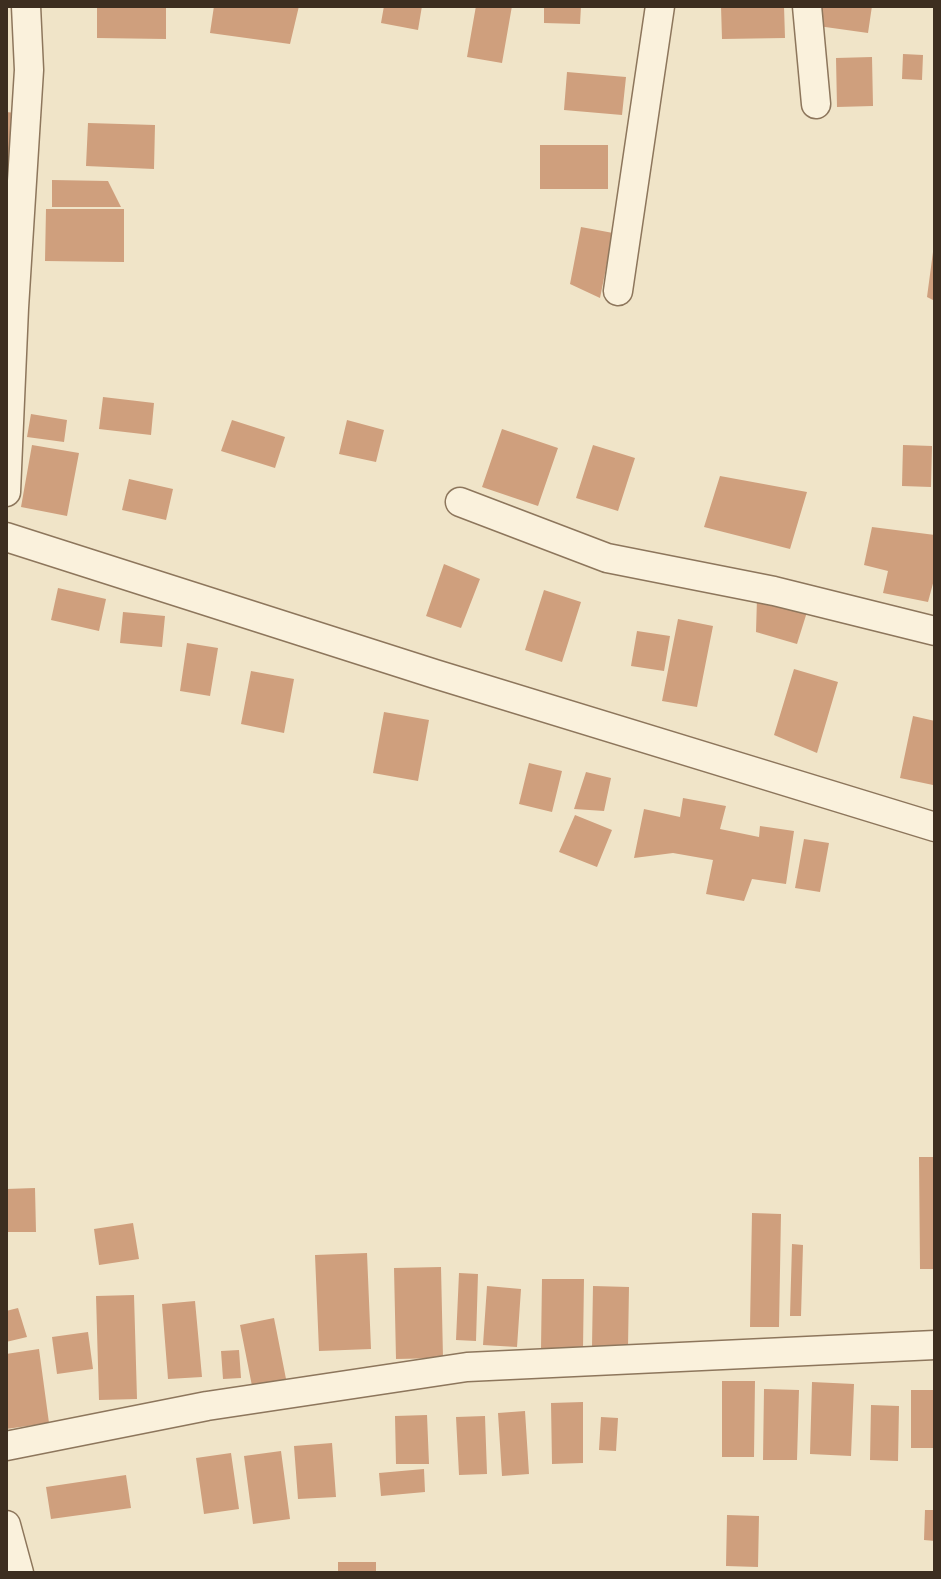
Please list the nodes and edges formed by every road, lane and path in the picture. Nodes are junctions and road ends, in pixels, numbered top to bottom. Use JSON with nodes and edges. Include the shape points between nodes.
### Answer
{"nodes":[{"id":1,"x":26,"y":6,"type":"edge"},
{"id":2,"x":660,"y":6,"type":"edge"},
{"id":3,"x":807,"y":6,"type":"edge"},
{"id":4,"x":816,"y":104,"type":"dead end"},
{"id":5,"x":618,"y":291,"type":"dead end"},
{"id":6,"x":6,"y":492,"type":"edge"},
{"id":7,"x":460,"y":502,"type":"dead end"},
{"id":8,"x":6,"y":537,"type":"edge"},
{"id":9,"x":935,"y":631,"type":"edge"},
{"id":10,"x":932,"y":819,"type":"edge"},
{"id":11,"x":935,"y":1345,"type":"edge"},
{"id":12,"x":6,"y":1446,"type":"edge"},
{"id":13,"x":6,"y":1525,"type":"edge"},
{"id":14,"x":19,"y":1573,"type":"edge"}],
"edges":[{"from":1,"to":6,"type":"street","via":[[29,70]]},
{"from":2,"to":5,"type":"street"},
{"from":3,"to":4,"type":"street"},
{"from":7,"to":9,"type":"street","via":[[607,558],[774,591]]},
{"from":8,"to":10,"type":"street","via":[[421,670]]},
{"from":11,"to":12,"type":"street","via":[[467,1367],[207,1406]]},
{"from":13,"to":14,"type":"street"}]}
